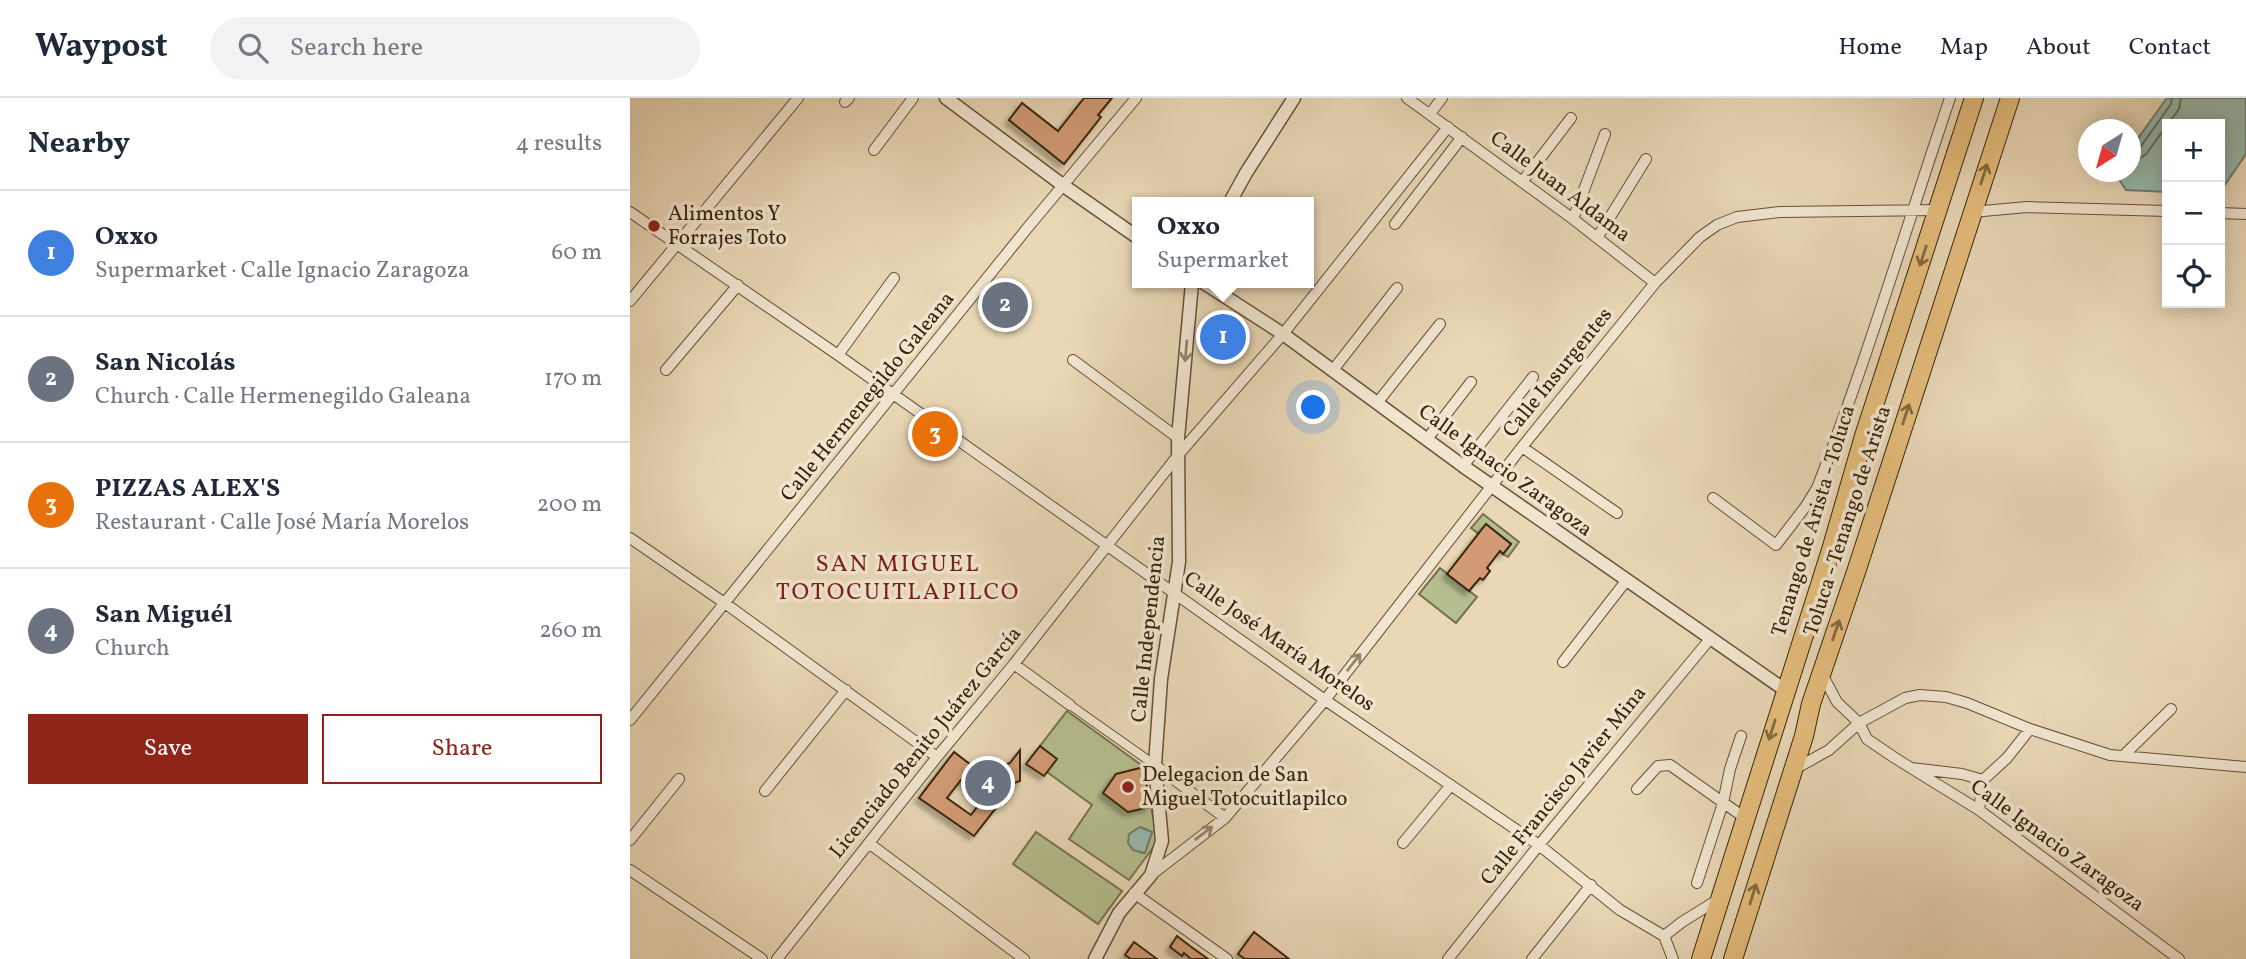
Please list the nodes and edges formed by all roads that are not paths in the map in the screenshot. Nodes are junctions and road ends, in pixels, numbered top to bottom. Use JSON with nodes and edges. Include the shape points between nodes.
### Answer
{"nodes":[{"id":1,"x":798,"y":98,"type":"edge"},
{"id":2,"x":913,"y":98,"type":"edge"},
{"id":3,"x":946,"y":98,"type":"edge"},
{"id":4,"x":1136,"y":98,"type":"edge"},
{"id":5,"x":1294,"y":98,"type":"edge"},
{"id":6,"x":1407,"y":98,"type":"edge"},
{"id":7,"x":1442,"y":98,"type":"edge"},
{"id":8,"x":1950,"y":98,"type":"edge"},
{"id":9,"x":1974,"y":98,"type":"edge"},
{"id":10,"x":2010,"y":98,"type":"edge"},
{"id":11,"x":1430,"y":114,"type":"junction"},
{"id":12,"x":1571,"y":118,"type":"dead end"},
{"id":13,"x":1448,"y":127,"type":"junction"},
{"id":14,"x":1605,"y":134,"type":"dead end"},
{"id":15,"x":1462,"y":137,"type":"junction"},
{"id":16,"x":874,"y":150,"type":"dead end"},
{"id":17,"x":1646,"y":159,"type":"dead end"},
{"id":18,"x":1522,"y":182,"type":"junction"},
{"id":19,"x":1064,"y":186,"type":"junction"},
{"id":20,"x":1233,"y":197,"type":"edge"},
{"id":21,"x":1912,"y":209,"type":"junction"},
{"id":22,"x":1938,"y":210,"type":"junction"},
{"id":23,"x":2162,"y":211,"type":"edge"},
{"id":24,"x":630,"y":212,"type":"edge"},
{"id":25,"x":1972,"y":212,"type":"junction"},
{"id":26,"x":2225,"y":213,"type":"edge"},
{"id":27,"x":2246,"y":214,"type":"edge"},
{"id":28,"x":1573,"y":219,"type":"junction"},
{"id":29,"x":1395,"y":224,"type":"dead end"},
{"id":30,"x":1132,"y":234,"type":"edge"},
{"id":31,"x":1597,"y":238,"type":"junction"},
{"id":32,"x":676,"y":244,"type":"junction"},
{"id":33,"x":894,"y":278,"type":"dead end"},
{"id":34,"x":1654,"y":283,"type":"junction"},
{"id":35,"x":738,"y":285,"type":"junction"},
{"id":36,"x":1192,"y":288,"type":"edge"},
{"id":37,"x":1212,"y":288,"type":"edge"},
{"id":38,"x":1397,"y":288,"type":"dead end"},
{"id":39,"x":630,"y":301,"type":"edge"},
{"id":40,"x":1440,"y":324,"type":"dead end"},
{"id":41,"x":1283,"y":334,"type":"junction"},
{"id":42,"x":838,"y":355,"type":"junction"},
{"id":43,"x":1073,"y":360,"type":"dead end"},
{"id":44,"x":666,"y":370,"type":"dead end"},
{"id":45,"x":1333,"y":370,"type":"junction"},
{"id":46,"x":1534,"y":377,"type":"dead end"},
{"id":47,"x":1471,"y":382,"type":"dead end"},
{"id":48,"x":894,"y":394,"type":"junction"},
{"id":49,"x":1377,"y":403,"type":"junction"},
{"id":50,"x":1178,"y":438,"type":"junction"},
{"id":51,"x":1427,"y":439,"type":"junction"},
{"id":52,"x":1522,"y":447,"type":"junction"},
{"id":53,"x":1179,"y":454,"type":"junction"},
{"id":54,"x":1463,"y":466,"type":"junction"},
{"id":55,"x":1492,"y":486,"type":"junction"},
{"id":56,"x":1713,"y":498,"type":"dead end"},
{"id":57,"x":1616,"y":513,"type":"dead end"},
{"id":58,"x":630,"y":538,"type":"edge"},
{"id":59,"x":1107,"y":544,"type":"junction"},
{"id":60,"x":1626,"y":581,"type":"junction"},
{"id":61,"x":1175,"y":593,"type":"junction"},
{"id":62,"x":726,"y":604,"type":"junction"},
{"id":63,"x":1710,"y":639,"type":"junction"},
{"id":64,"x":1563,"y":662,"type":"dead end"},
{"id":65,"x":1014,"y":664,"type":"junction"},
{"id":66,"x":1822,"y":674,"type":"junction"},
{"id":67,"x":846,"y":690,"type":"junction"},
{"id":68,"x":1785,"y":690,"type":"junction"},
{"id":69,"x":1325,"y":700,"type":"junction"},
{"id":70,"x":1070,"y":705,"type":"joint"},
{"id":71,"x":2171,"y":709,"type":"dead end"},
{"id":72,"x":630,"y":720,"type":"edge"},
{"id":73,"x":1859,"y":723,"type":"junction"},
{"id":74,"x":2030,"y":729,"type":"junction"},
{"id":75,"x":1741,"y":736,"type":"dead end"},
{"id":76,"x":937,"y":757,"type":"junction"},
{"id":77,"x":2123,"y":757,"type":"junction"},
{"id":78,"x":1155,"y":765,"type":"junction"},
{"id":79,"x":2246,"y":767,"type":"edge"},
{"id":80,"x":1911,"y":768,"type":"junction"},
{"id":81,"x":1792,"y":771,"type":"junction"},
{"id":82,"x":679,"y":779,"type":"dead end"},
{"id":83,"x":1983,"y":780,"type":"junction"},
{"id":84,"x":1451,"y":785,"type":"junction"},
{"id":85,"x":1637,"y":789,"type":"dead end"},
{"id":86,"x":765,"y":791,"type":"dead end"},
{"id":87,"x":1723,"y":803,"type":"junction"},
{"id":88,"x":1979,"y":810,"type":"junction"},
{"id":89,"x":1225,"y":818,"type":"junction"},
{"id":90,"x":1745,"y":818,"type":"junction"},
{"id":91,"x":630,"y":840,"type":"edge"},
{"id":92,"x":1403,"y":843,"type":"dead end"},
{"id":93,"x":870,"y":844,"type":"junction"},
{"id":94,"x":1539,"y":845,"type":"junction"},
{"id":95,"x":630,"y":870,"type":"edge"},
{"id":96,"x":1151,"y":875,"type":"junction"},
{"id":97,"x":1698,"y":883,"type":"dead end"},
{"id":98,"x":1591,"y":885,"type":"junction"},
{"id":99,"x":1134,"y":893,"type":"junction"},
{"id":100,"x":1720,"y":898,"type":"junction"},
{"id":101,"x":1664,"y":936,"type":"junction"},
{"id":102,"x":762,"y":959,"type":"edge"},
{"id":103,"x":777,"y":959,"type":"edge"},
{"id":104,"x":1024,"y":959,"type":"edge"},
{"id":105,"x":1095,"y":959,"type":"edge"},
{"id":106,"x":1227,"y":959,"type":"edge"},
{"id":107,"x":1448,"y":959,"type":"edge"},
{"id":108,"x":1532,"y":959,"type":"edge"},
{"id":109,"x":1673,"y":959,"type":"edge"},
{"id":110,"x":1701,"y":959,"type":"edge"},
{"id":111,"x":1733,"y":959,"type":"edge"},
{"id":112,"x":2179,"y":959,"type":"edge"}],
"edges":[{"from":1,"to":32,"type":"street"},
{"from":2,"to":16,"type":"street"},
{"from":3,"to":19,"type":"street"},
{"from":4,"to":19,"type":"street","name":"Calle Hermenegildo Galeana"},
{"from":5,"to":20,"type":"street"},
{"from":6,"to":11,"type":"street","name":"Calle Juan Aldama"},
{"from":7,"to":11,"type":"street"},
{"from":8,"to":21,"type":"street"},
{"from":9,"to":22,"type":"highway","name":"Tenango de Arista - Toluca"},
{"from":25,"to":10,"type":"highway","name":"Toluca - Tenango de Arista","one_way":true},
{"from":11,"to":13,"type":"street","name":"Calle Juan Aldama"},
{"from":12,"to":18,"type":"street"},
{"from":13,"to":15,"type":"street","name":"Calle Juan Aldama"},
{"from":13,"to":41,"type":"street","name":"Licenciado Benito Juárez García"},
{"from":14,"to":28,"type":"street"},
{"from":15,"to":18,"type":"street","name":"Calle Juan Aldama"},
{"from":15,"to":29,"type":"street"},
{"from":17,"to":31,"type":"street"},
{"from":18,"to":28,"type":"street","name":"Calle Juan Aldama"},
{"from":19,"to":30,"type":"street"},
{"from":19,"to":48,"type":"street","name":"Calle Hermenegildo Galeana"},
{"from":21,"to":22,"type":"street","name":"Calle Insurgentes"},
{"from":21,"to":34,"type":"street","name":"Calle Insurgentes","via":[[1737,217],[1700,237]]},
{"from":21,"to":56,"type":"street","via":[[1835,443],[1806,506],[1776,545]]},
{"from":22,"to":68,"type":"highway","name":"Tenango de Arista - Toluca","one_way":true},
{"from":23,"to":25,"type":"street","via":[[2026,207]]},
{"from":24,"to":32,"type":"street","name":"Calle José María Morelos"},
{"from":66,"to":25,"type":"highway","name":"Toluca - Tenango de Arista","one_way":true},
{"from":26,"to":27,"type":"street"},
{"from":28,"to":31,"type":"street","name":"Calle Juan Aldama"},
{"from":31,"to":34,"type":"street","name":"Calle Juan Aldama"},
{"from":32,"to":35,"type":"street","name":"Calle José María Morelos"},
{"from":32,"to":39,"type":"street"},
{"from":33,"to":42,"type":"street"},
{"from":34,"to":52,"type":"street","name":"Calle Insurgentes"},
{"from":35,"to":42,"type":"street","name":"Calle José María Morelos"},
{"from":35,"to":44,"type":"street"},
{"from":36,"to":50,"type":"street","name":"Calle Independencia","one_way":true},
{"from":37,"to":41,"type":"street","name":"Calle Ignacio Zaragoza"},
{"from":38,"to":45,"type":"street"},
{"from":40,"to":49,"type":"street"},
{"from":41,"to":45,"type":"street","name":"Calle Ignacio Zaragoza"},
{"from":41,"to":53,"type":"street","name":"Licenciado Benito Juárez García"},
{"from":42,"to":48,"type":"street","name":"Calle José María Morelos"},
{"from":43,"to":50,"type":"street"},
{"from":45,"to":49,"type":"street","name":"Calle Ignacio Zaragoza"},
{"from":46,"to":54,"type":"street"},
{"from":47,"to":51,"type":"street"},
{"from":48,"to":59,"type":"street","name":"Calle José María Morelos"},
{"from":48,"to":62,"type":"street","name":"Calle Hermenegildo Galeana"},
{"from":49,"to":51,"type":"street","name":"Calle Ignacio Zaragoza"},
{"from":50,"to":53,"type":"street","name":"Calle Independencia"},
{"from":51,"to":54,"type":"street","name":"Calle Ignacio Zaragoza"},
{"from":52,"to":55,"type":"street","name":"Calle Insurgentes"},
{"from":52,"to":57,"type":"street"},
{"from":53,"to":59,"type":"street","name":"Licenciado Benito Juárez García"},
{"from":53,"to":61,"type":"street","name":"Calle Independencia"},
{"from":54,"to":55,"type":"street","name":"Calle Ignacio Zaragoza"},
{"from":55,"to":60,"type":"street","name":"Calle Ignacio Zaragoza"},
{"from":69,"to":55,"type":"street","name":"Calle Insurgentes","one_way":true},
{"from":58,"to":62,"type":"street"},
{"from":59,"to":61,"type":"street","name":"Calle José María Morelos"},
{"from":59,"to":65,"type":"street","name":"Licenciado Benito Juárez García"},
{"from":60,"to":63,"type":"street","name":"Calle Ignacio Zaragoza"},
{"from":60,"to":64,"type":"street"},
{"from":61,"to":69,"type":"street","name":"Calle José María Morelos"},
{"from":61,"to":78,"type":"street","name":"Calle Independencia","via":[[1161,679]]},
{"from":62,"to":67,"type":"street"},
{"from":62,"to":72,"type":"street","name":"Calle Hermenegildo Galeana"},
{"from":63,"to":68,"type":"street","name":"Calle Ignacio Zaragoza"},
{"from":63,"to":94,"type":"street","name":"Calle Francisco Javier Mina"},
{"from":65,"to":70,"type":"street"},
{"from":65,"to":76,"type":"street","name":"Licenciado Benito Juárez García"},
{"from":66,"to":73,"type":"street","name":"Calle Ignacio Zaragoza","via":[[1836,702]]},
{"from":66,"to":81,"type":"highway","name":"Toluca - Tenango de Arista"},
{"from":67,"to":76,"type":"street"},
{"from":67,"to":86,"type":"street"},
{"from":68,"to":90,"type":"highway","name":"Tenango de Arista - Toluca","one_way":true},
{"from":69,"to":84,"type":"street","name":"Calle José María Morelos"},
{"from":69,"to":89,"type":"street","name":"Calle Insurgentes"},
{"from":70,"to":78,"type":"street"},
{"from":71,"to":77,"type":"street"},
{"from":73,"to":74,"type":"street","via":[[1905,698],[1920,695],[1967,703]]},
{"from":73,"to":80,"type":"street","name":"Calle Ignacio Zaragoza","via":[[1867,738]]},
{"from":73,"to":81,"type":"street","via":[[1829,750]]},
{"from":74,"to":77,"type":"street"},
{"from":74,"to":83,"type":"street","name":"Calle Ignacio Zaragoza"},
{"from":75,"to":87,"type":"street"},
{"from":76,"to":93,"type":"street","name":"Licenciado Benito Juárez García"},
{"from":77,"to":79,"type":"street"},
{"from":78,"to":89,"type":"street"},
{"from":78,"to":96,"type":"street","name":"Calle Independencia","via":[[1162,841]]},
{"from":80,"to":83,"type":"street","name":"Calle Ignacio Zaragoza"},
{"from":80,"to":88,"type":"street","name":"Calle Ignacio Zaragoza"},
{"from":111,"to":81,"type":"highway","name":"Toluca - Tenango de Arista","one_way":true},
{"from":82,"to":91,"type":"street"},
{"from":83,"to":88,"type":"street"},
{"from":84,"to":92,"type":"street"},
{"from":84,"to":94,"type":"street","name":"Calle José María Morelos"},
{"from":85,"to":87,"type":"street","via":[[1658,766],[1670,765]]},
{"from":87,"to":90,"type":"street"},
{"from":87,"to":97,"type":"street"},
{"from":88,"to":112,"type":"street","name":"Calle Ignacio Zaragoza"},
{"from":96,"to":89,"type":"street","name":"Calle Insurgentes","one_way":true},
{"from":90,"to":100,"type":"highway","name":"Tenango de Arista - Toluca"},
{"from":93,"to":103,"type":"street","name":"Licenciado Benito Juárez García"},
{"from":93,"to":104,"type":"street"},
{"from":94,"to":98,"type":"street","name":"Calle José María Morelos"},
{"from":94,"to":107,"type":"street","name":"Calle Francisco Javier Mina"},
{"from":95,"to":102,"type":"street"},
{"from":96,"to":99,"type":"street","name":"Calle Independencia"},
{"from":98,"to":101,"type":"street","name":"Calle José María Morelos","via":[[1620,910]]},
{"from":98,"to":108,"type":"street"},
{"from":99,"to":105,"type":"street","name":"Calle Independencia"},
{"from":99,"to":106,"type":"street"},
{"from":100,"to":101,"type":"street"},
{"from":100,"to":110,"type":"highway","name":"Tenango de Arista - Toluca"},
{"from":101,"to":109,"type":"street"}]}
